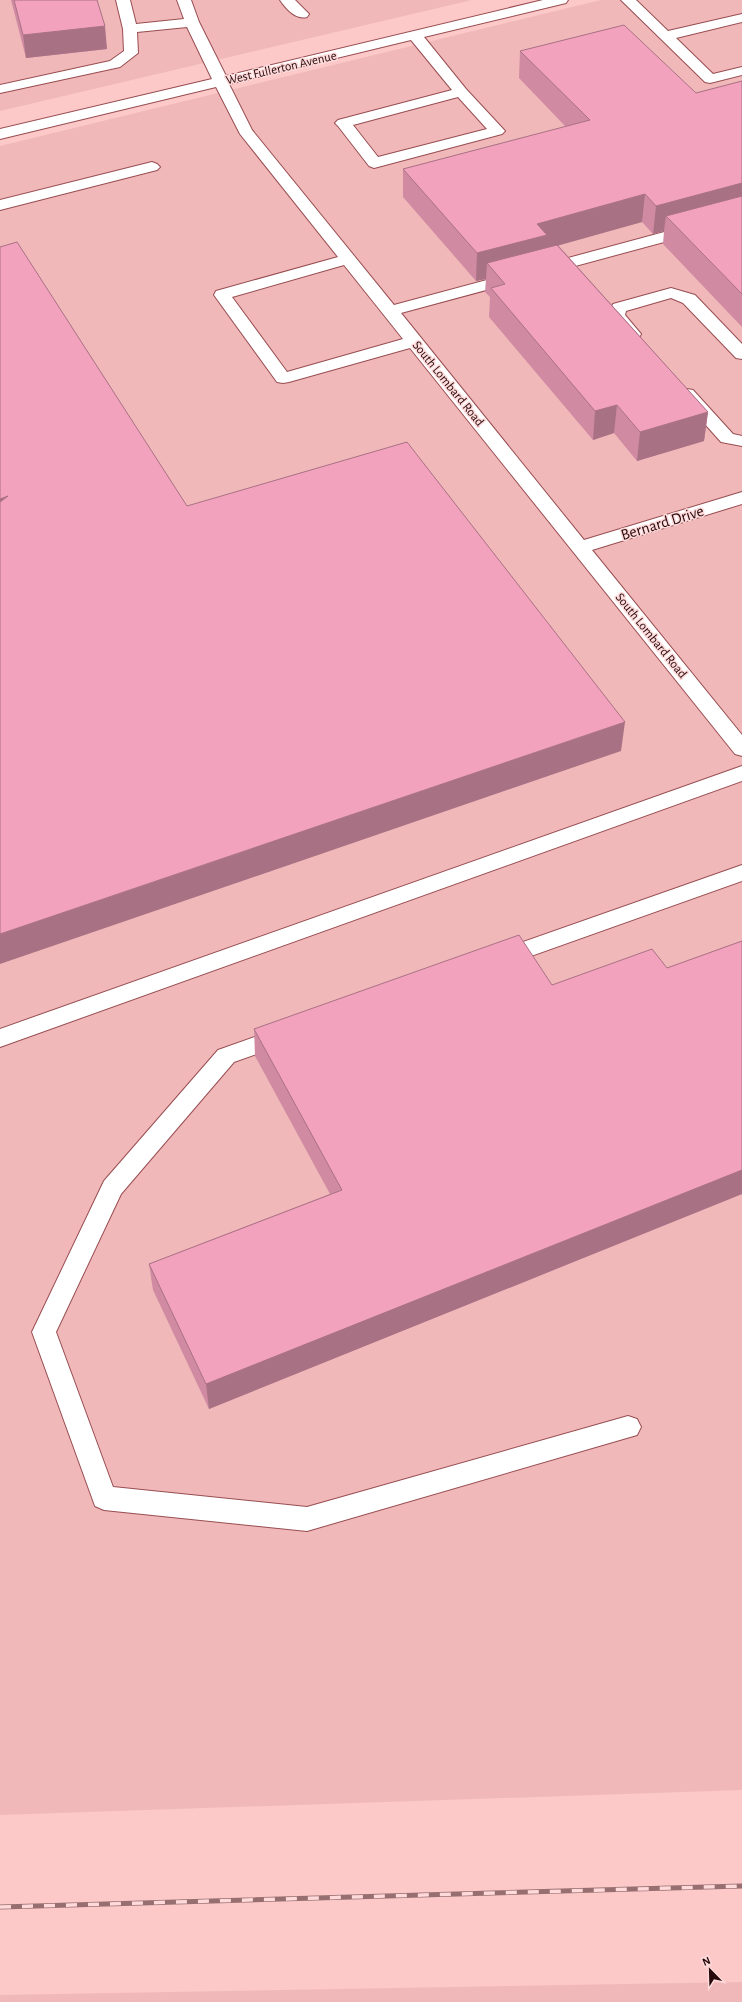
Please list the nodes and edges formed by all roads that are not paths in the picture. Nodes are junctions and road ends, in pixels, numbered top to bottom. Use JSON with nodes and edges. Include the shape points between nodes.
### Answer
{"nodes":[{"id":1,"x":123,"y":0,"type":"edge"},
{"id":2,"x":184,"y":0,"type":"edge"},
{"id":3,"x":287,"y":0,"type":"edge"},
{"id":4,"x":561,"y":0,"type":"edge"},
{"id":5,"x":628,"y":0,"type":"edge"},
{"id":6,"x":302,"y":14,"type":"dead end"},
{"id":7,"x":742,"y":18,"type":"edge"},
{"id":8,"x":192,"y":22,"type":"junction"},
{"id":9,"x":130,"y":29,"type":"junction"},
{"id":10,"x":415,"y":35,"type":"junction"},
{"id":11,"x":665,"y":36,"type":"junction"},
{"id":12,"x":742,"y":71,"type":"edge"},
{"id":13,"x":221,"y":81,"type":"junction"},
{"id":14,"x":0,"y":89,"type":"edge"},
{"id":15,"x":461,"y":92,"type":"junction"},
{"id":16,"x":0,"y":134,"type":"edge"},
{"id":17,"x":152,"y":167,"type":"dead end"},
{"id":18,"x":0,"y":205,"type":"edge"},
{"id":19,"x":742,"y":216,"type":"edge"},
{"id":20,"x":349,"y":259,"type":"junction"},
{"id":21,"x":391,"y":311,"type":"junction"},
{"id":22,"x":415,"y":342,"type":"junction"},
{"id":23,"x":643,"y":345,"type":"edge"},
{"id":24,"x":742,"y":354,"type":"edge"},
{"id":25,"x":674,"y":380,"type":"edge"},
{"id":26,"x":742,"y":441,"type":"edge"},
{"id":27,"x":742,"y":498,"type":"edge"},
{"id":28,"x":581,"y":547,"type":"junction"},
{"id":29,"x":742,"y":749,"type":"edge"},
{"id":30,"x":742,"y":773,"type":"edge"},
{"id":31,"x":742,"y":873,"type":"edge"},
{"id":32,"x":480,"y":966,"type":"edge"},
{"id":33,"x":301,"y":1030,"type":"edge"},
{"id":34,"x":0,"y":1038,"type":"edge"},
{"id":35,"x":628,"y":1426,"type":"dead end"}],
"edges":[{"from":1,"to":9,"type":"street"},
{"from":2,"to":8,"type":"street","name":"South Lombard Road"},
{"from":3,"to":6,"type":"street"},
{"from":4,"to":10,"type":"street","name":"West Fullerton Avenue"},
{"from":5,"to":11,"type":"street"},
{"from":7,"to":11,"type":"street"},
{"from":8,"to":9,"type":"street"},
{"from":8,"to":13,"type":"street","name":"South Lombard Road"},
{"from":9,"to":14,"type":"street","via":[[131,53],[115,64]]},
{"from":10,"to":13,"type":"street","name":"West Fullerton Avenue"},
{"from":10,"to":15,"type":"street"},
{"from":11,"to":12,"type":"street","via":[[710,79]]},
{"from":13,"to":16,"type":"street","name":"West Fullerton Avenue"},
{"from":13,"to":20,"type":"street","name":"South Lombard Road","via":[[245,131]]},
{"from":15,"to":15,"type":"street","via":[[497,131],[374,163],[343,123]]},
{"from":17,"to":18,"type":"street"},
{"from":19,"to":21,"type":"street"},
{"from":20,"to":21,"type":"street","name":"South Lombard Road"},
{"from":20,"to":22,"type":"street","via":[[222,295],[283,378]]},
{"from":21,"to":22,"type":"street","name":"South Lombard Road"},
{"from":22,"to":28,"type":"street","name":"South Lombard Road"},
{"from":23,"to":24,"type":"street","via":[[616,316],[619,308],[671,293],[689,299]]},
{"from":25,"to":26,"type":"street","via":[[727,438]]},
{"from":27,"to":28,"type":"street","name":"Bernard Drive"},
{"from":28,"to":29,"type":"street","name":"South Lombard Road"},
{"from":30,"to":34,"type":"street"},
{"from":31,"to":32,"type":"street"},
{"from":33,"to":35,"type":"street","via":[[226,1056],[112,1188],[44,1332],[104,1498],[307,1519]]}]}
